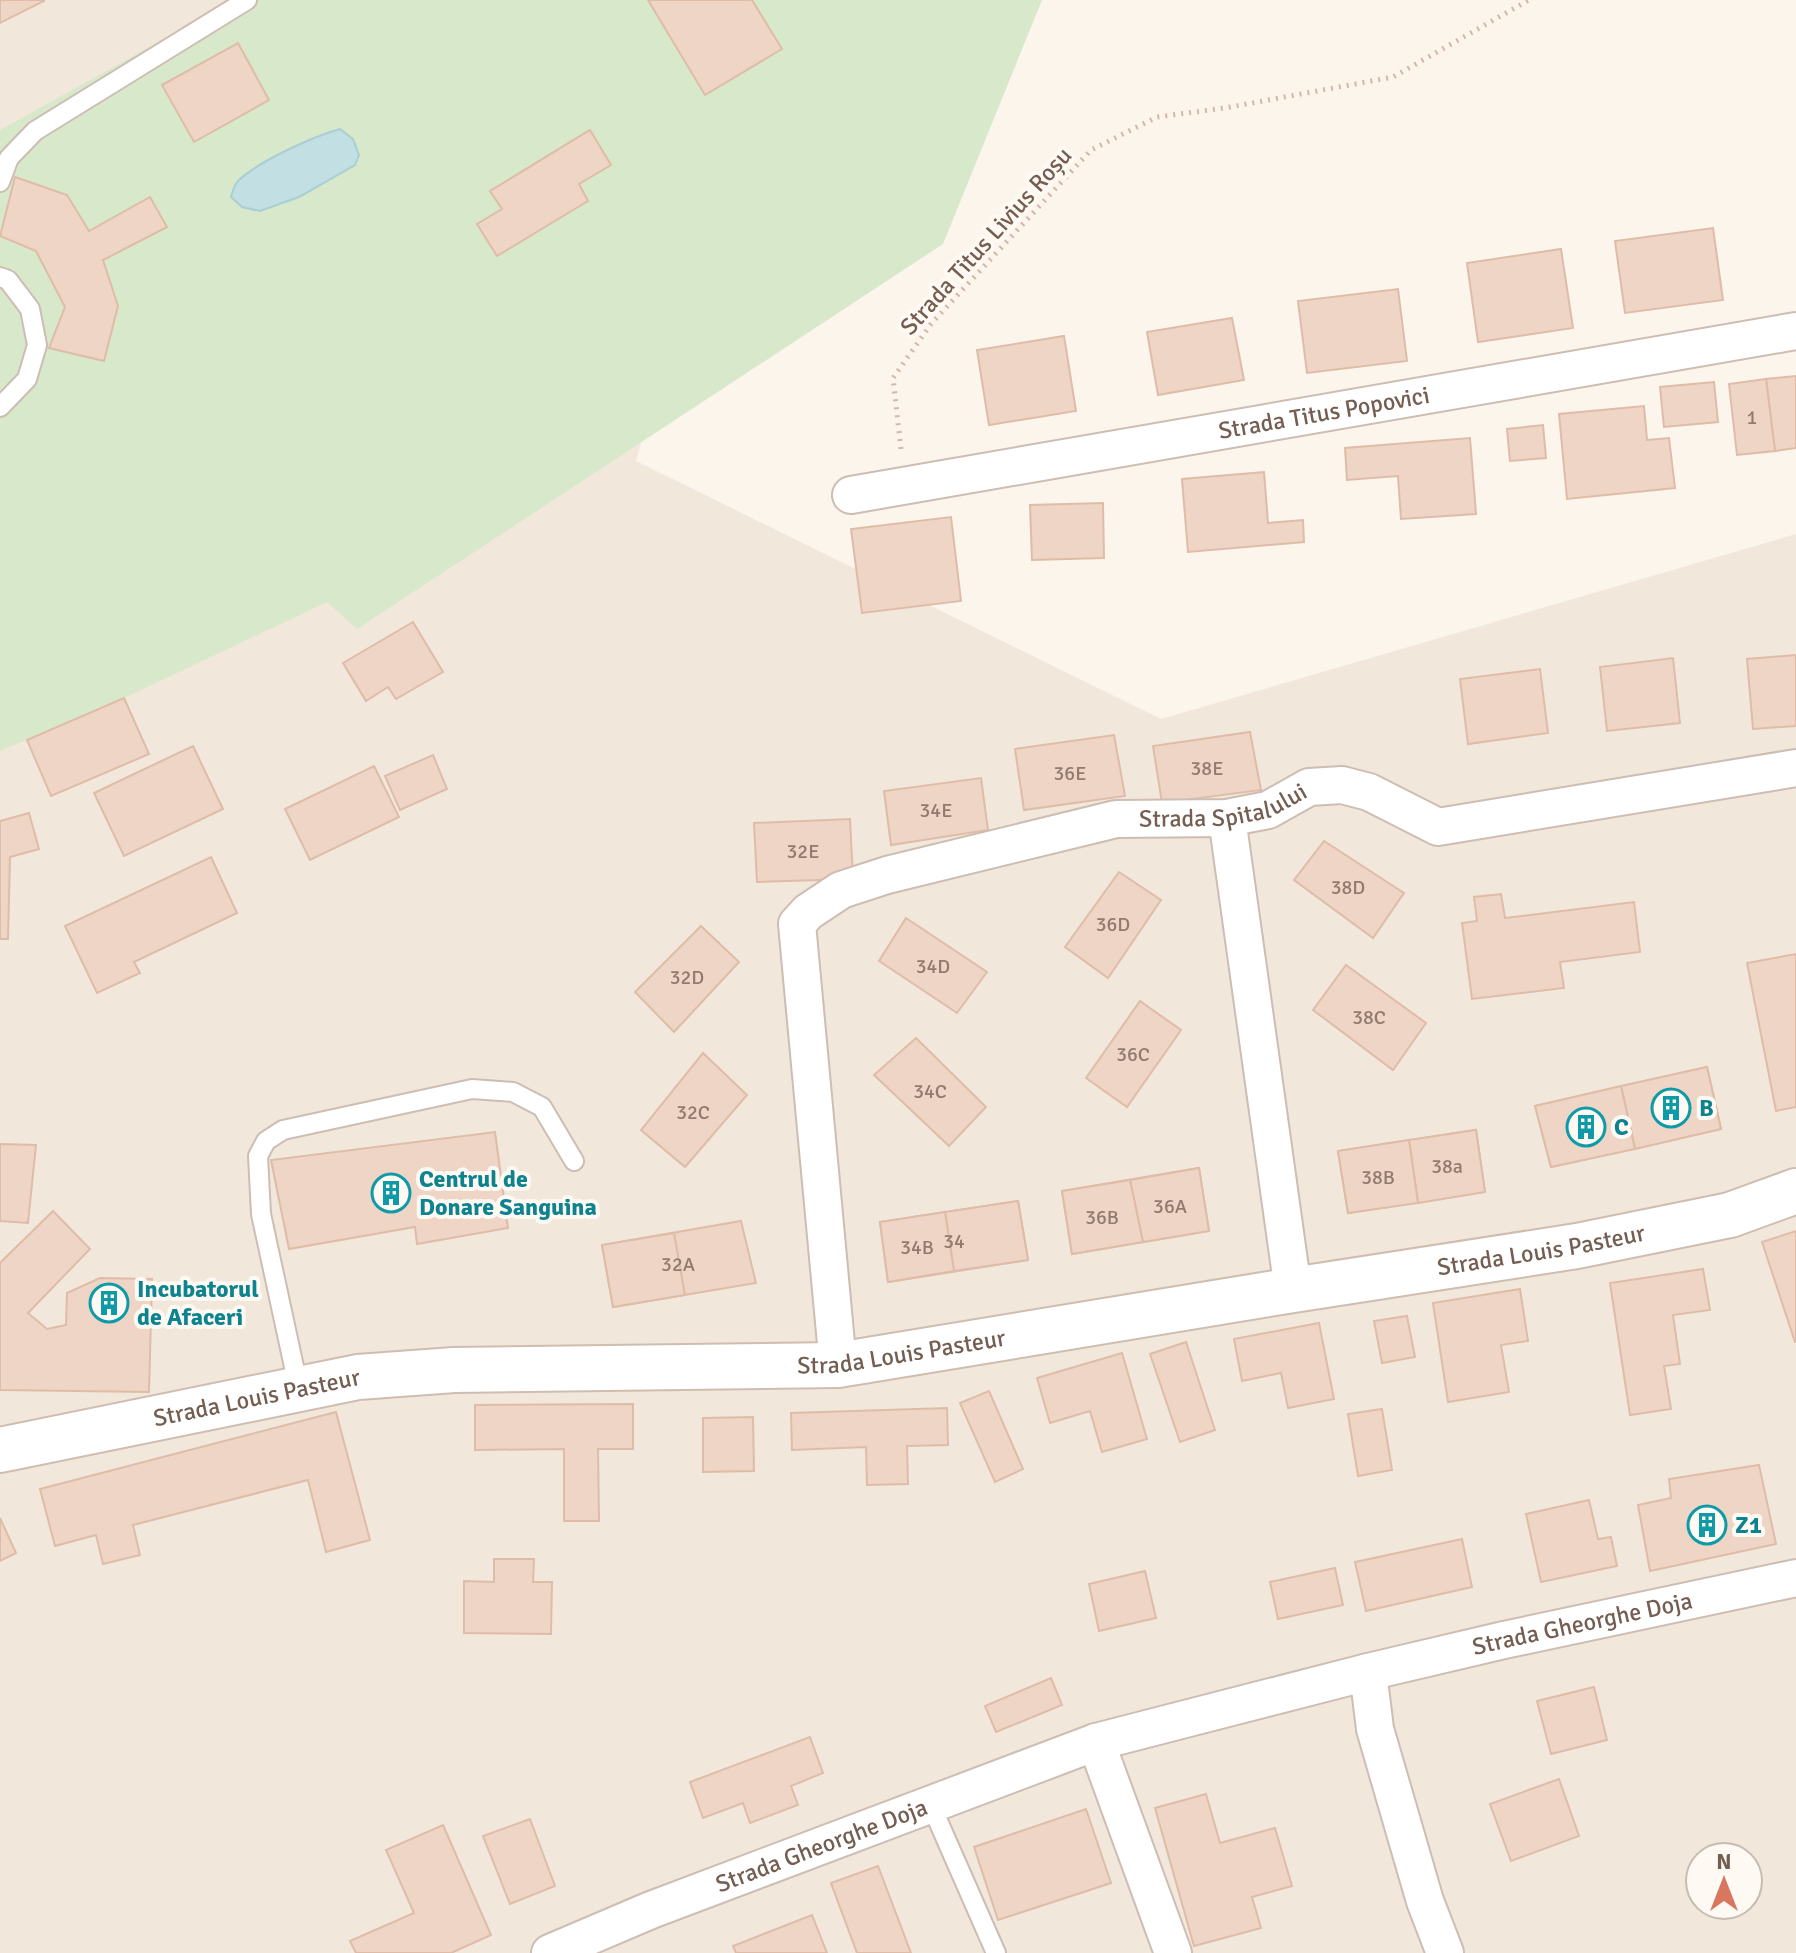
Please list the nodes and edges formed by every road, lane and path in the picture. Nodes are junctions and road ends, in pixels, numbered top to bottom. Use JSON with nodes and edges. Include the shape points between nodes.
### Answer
{"nodes":[{"id":1,"x":247,"y":0,"type":"edge"},
{"id":2,"x":1529,"y":0,"type":"edge"},
{"id":3,"x":0,"y":182,"type":"edge"},
{"id":4,"x":0,"y":277,"type":"edge"},
{"id":5,"x":1796,"y":331,"type":"edge"},
{"id":6,"x":0,"y":407,"type":"edge"},
{"id":7,"x":906,"y":485,"type":"junction"},
{"id":8,"x":851,"y":495,"type":"dead end"},
{"id":9,"x":1796,"y":768,"type":"edge"},
{"id":10,"x":1227,"y":818,"type":"junction"},
{"id":11,"x":574,"y":1161,"type":"dead end"},
{"id":12,"x":1796,"y":1191,"type":"edge"},
{"id":13,"x":1293,"y":1290,"type":"junction"},
{"id":14,"x":838,"y":1365,"type":"junction"},
{"id":15,"x":299,"y":1390,"type":"junction"},
{"id":16,"x":0,"y":1450,"type":"edge"},
{"id":17,"x":1796,"y":1578,"type":"edge"},
{"id":18,"x":1368,"y":1672,"type":"junction"},
{"id":19,"x":1096,"y":1742,"type":"junction"},
{"id":20,"x":931,"y":1805,"type":"junction"},
{"id":21,"x":550,"y":1953,"type":"edge"},
{"id":22,"x":996,"y":1953,"type":"edge"},
{"id":23,"x":1173,"y":1953,"type":"edge"},
{"id":24,"x":1445,"y":1953,"type":"edge"}],
"edges":[{"from":1,"to":3,"type":"lane","via":[[35,131],[9,158]]},
{"from":2,"to":7,"type":"path","name":"Strada Titus Livius Roșu","via":[[1393,77],[1157,117],[1091,150],[931,324],[893,378]]},
{"from":4,"to":6,"type":"lane","via":[[30,309],[37,345],[27,379]]},
{"from":5,"to":7,"type":"street","name":"Strada Titus Popovici"},
{"from":7,"to":8,"type":"street","name":"Strada Titus Popovici"},
{"from":9,"to":10,"type":"street","name":"Strada Spitalului","via":[[1438,827],[1369,792],[1342,785],[1309,787],[1268,810]]},
{"from":10,"to":13,"type":"street"},
{"from":10,"to":14,"type":"street","name":"Strada Spitalului","via":[[1116,819],[841,890],[797,924]]},
{"from":11,"to":15,"type":"lane","via":[[542,1107],[513,1092],[472,1089],[283,1130],[266,1141],[258,1156],[261,1214]]},
{"from":12,"to":13,"type":"main road","name":"Strada Louis Pasteur","via":[[1730,1215],[1669,1228]]},
{"from":13,"to":14,"type":"main road","name":"Strada Louis Pasteur"},
{"from":14,"to":15,"type":"main road","name":"Strada Louis Pasteur","via":[[454,1370],[358,1377]]},
{"from":15,"to":16,"type":"main road","name":"Strada Louis Pasteur"},
{"from":17,"to":18,"type":"street","name":"Strada Gheorghe Doja"},
{"from":18,"to":19,"type":"street","name":"Strada Gheorghe Doja"},
{"from":18,"to":24,"type":"street","via":[[1375,1729]]},
{"from":19,"to":20,"type":"street","name":"Strada Gheorghe Doja"},
{"from":19,"to":23,"type":"street"},
{"from":20,"to":21,"type":"street","name":"Strada Gheorghe Doja"},
{"from":20,"to":22,"type":"lane"}]}
